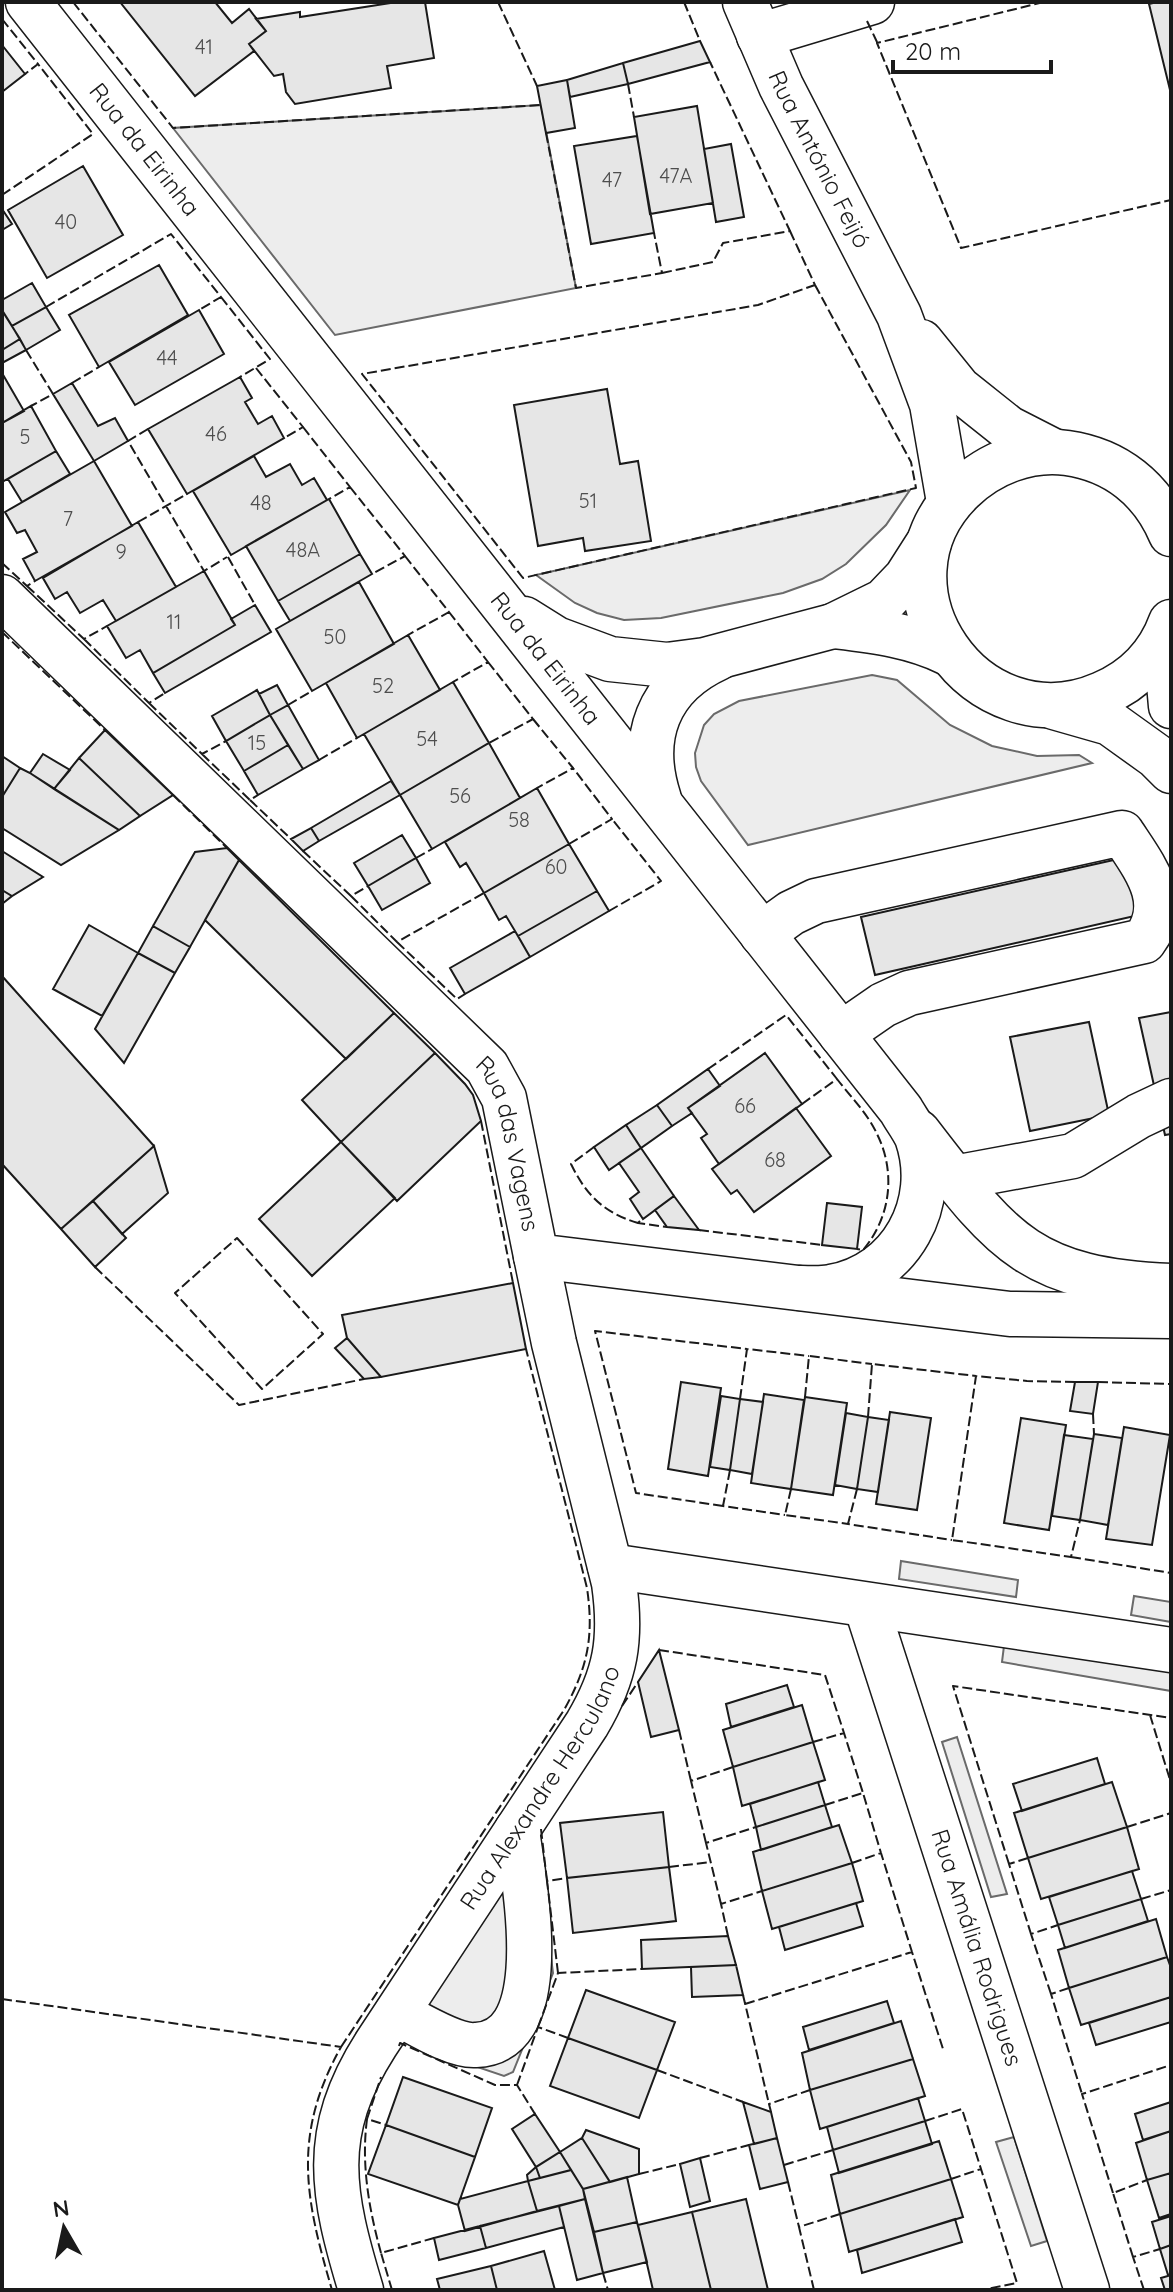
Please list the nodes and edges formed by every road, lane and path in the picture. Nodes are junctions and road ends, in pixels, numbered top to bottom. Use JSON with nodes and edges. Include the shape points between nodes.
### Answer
{"nodes":[{"id":1,"x":28,"y":2,"type":"edge"},
{"id":2,"x":872,"y":2,"type":"edge"},
{"id":3,"x":752,"y":19,"type":"edge"},
{"id":4,"x":899,"y":315,"type":"junction"},
{"id":5,"x":1053,"y":451,"type":"junction"},
{"id":6,"x":940,"y":520,"type":"junction"},
{"id":7,"x":1168,"y":523,"type":"edge"},
{"id":8,"x":483,"y":578,"type":"junction"},
{"id":9,"x":2,"y":597,"type":"edge"},
{"id":10,"x":833,"y":626,"type":"junction"},
{"id":11,"x":1168,"y":630,"type":"edge"},
{"id":12,"x":731,"y":653,"type":"junction"},
{"id":13,"x":948,"y":653,"type":"junction"},
{"id":14,"x":1051,"y":706,"type":"junction"},
{"id":15,"x":1171,"y":706,"type":"edge"},
{"id":16,"x":1171,"y":771,"type":"edge"},
{"id":17,"x":662,"y":808,"type":"junction"},
{"id":18,"x":762,"y":934,"type":"junction"},
{"id":19,"x":841,"y":1034,"type":"junction"},
{"id":20,"x":1171,"y":1101,"type":"edge"},
{"id":21,"x":901,"y":1110,"type":"junction"},
{"id":22,"x":954,"y":1178,"type":"junction"},
{"id":23,"x":536,"y":1256,"type":"junction"},
{"id":24,"x":1171,"y":1286,"type":"edge"},
{"id":25,"x":800,"y":1288,"type":"junction"},
{"id":26,"x":1171,"y":1316,"type":"edge"},
{"id":27,"x":610,"y":1566,"type":"junction"},
{"id":28,"x":866,"y":1605,"type":"junction"},
{"id":29,"x":1171,"y":1650,"type":"edge"},
{"id":30,"x":517,"y":1830,"type":"junction"},
{"id":31,"x":397,"y":2013,"type":"junction"},
{"id":32,"x":361,"y":2290,"type":"edge"},
{"id":33,"x":1087,"y":2290,"type":"edge"}],
"edges":[{"from":1,"to":8,"type":"street","name":"Rua da Eirinha"},
{"from":2,"to":3,"type":"street"},
{"from":3,"to":4,"type":"street","name":"Rua António Feijó","via":[[816,157]]},
{"from":4,"to":5,"type":"street","name":"Rua António Feijó","via":[[959,389],[1008,428]]},
{"from":4,"to":6,"type":"street","name":"Rua António Feijó","via":[[932,404]]},
{"from":5,"to":6,"type":"street","via":[[1013,458],[978,475]]},
{"from":5,"to":7,"type":"street","via":[[1086,456],[1117,469],[1143,489]]},
{"from":6,"to":10,"type":"street","via":[[906,578],[884,601]]},
{"from":6,"to":13,"type":"street","name":"Rua António Feijó","via":[[924,578],[930,617]]},
{"from":8,"to":12,"type":"street","via":[[523,619],[591,654],[667,665]]},
{"from":8,"to":17,"type":"street","name":"Rua da Eirinha"},
{"from":9,"to":23,"type":"street","name":"Rua das Vagens","via":[[487,1067],[504,1098]]},
{"from":10,"to":12,"type":"street"},
{"from":10,"to":13,"type":"street","via":[[898,634]]},
{"from":11,"to":14,"type":"street","via":[[1145,666],[1118,687],[1086,701]]},
{"from":11,"to":15,"type":"street"},
{"from":12,"to":17,"type":"street","via":[[684,679],[666,699],[655,723],[652,776]]},
{"from":13,"to":14,"type":"street","via":[[976,681],[1012,700]]},
{"from":14,"to":16,"type":"street","via":[[1110,723]]},
{"from":17,"to":18,"type":"street","name":"Rua da Eirinha"},
{"from":18,"to":19,"type":"street","name":"Rua da Eirinha"},
{"from":18,"to":19,"type":"street","via":[[816,901],[1122,833],[1156,886],[1161,909],[1155,929],[1144,941],[909,993]]},
{"from":19,"to":21,"type":"street","name":"Rua da Eirinha"},
{"from":20,"to":22,"type":"street","via":[[1073,1156]]},
{"from":21,"to":22,"type":"street"},
{"from":21,"to":25,"type":"street","name":"Rua da Eirinha","via":[[916,1135],[923,1163],[917,1219],[882,1265],[857,1280],[830,1288]]},
{"from":22,"to":24,"type":"street","via":[[999,1231],[1053,1266],[1099,1280]]},
{"from":23,"to":25,"type":"street","name":"Rua das Vagens"},
{"from":23,"to":27,"type":"street","name":"Rua Alexandre Herculano"},
{"from":25,"to":26,"type":"street","name":"Rua das Vagens","via":[[1010,1314]]},
{"from":27,"to":28,"type":"street"},
{"from":27,"to":30,"type":"street","name":"Rua Alexandre Herculano","via":[[618,1611],[612,1671],[602,1699]]},
{"from":28,"to":29,"type":"street"},
{"from":28,"to":33,"type":"street","name":"Rua Amália Rodrigues"},
{"from":30,"to":31,"type":"street","name":"Rua Alexandre Herculano"},
{"from":30,"to":31,"type":"street","via":[[530,1943],[525,1995],[515,2022],[505,2036],[463,2044]]},
{"from":31,"to":32,"type":"street","name":"Rua Alexandre Herculano","via":[[349,2094],[337,2149],[338,2204]]}]}
